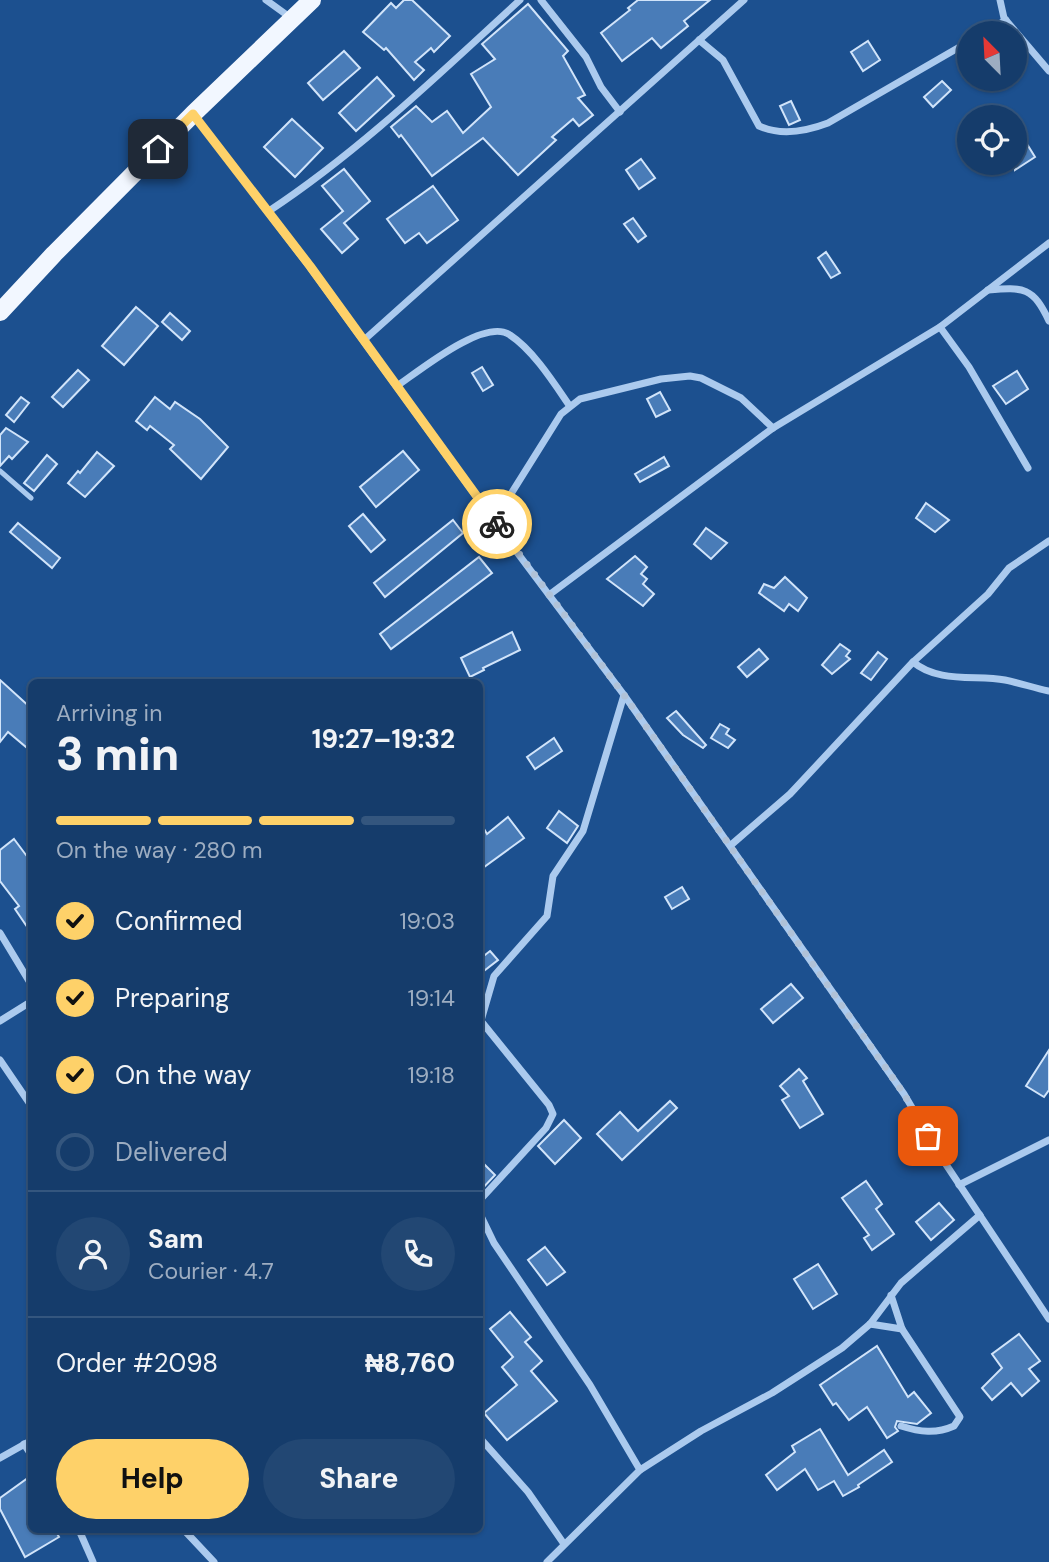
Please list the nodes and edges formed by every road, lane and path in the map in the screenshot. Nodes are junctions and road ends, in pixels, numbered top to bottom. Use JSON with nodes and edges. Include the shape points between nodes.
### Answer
{"nodes":[{"id":1,"x":266,"y":0,"type":"edge"},
{"id":2,"x":312,"y":0,"type":"edge"},
{"id":3,"x":520,"y":0,"type":"edge"},
{"id":4,"x":541,"y":0,"type":"edge"},
{"id":5,"x":744,"y":0,"type":"edge"},
{"id":6,"x":1000,"y":0,"type":"edge"},
{"id":7,"x":291,"y":19,"type":"junction"},
{"id":8,"x":1006,"y":20,"type":"joint"},
{"id":9,"x":699,"y":40,"type":"junction"},
{"id":10,"x":957,"y":49,"type":"edge"},
{"id":11,"x":1049,"y":71,"type":"edge"},
{"id":12,"x":620,"y":112,"type":"junction"},
{"id":13,"x":193,"y":114,"type":"junction"},
{"id":14,"x":269,"y":211,"type":"junction"},
{"id":15,"x":1049,"y":243,"type":"edge"},
{"id":16,"x":988,"y":290,"type":"junction"},
{"id":17,"x":0,"y":312,"type":"edge"},
{"id":18,"x":1049,"y":321,"type":"edge"},
{"id":19,"x":940,"y":327,"type":"junction"},
{"id":20,"x":364,"y":340,"type":"junction"},
{"id":21,"x":397,"y":386,"type":"junction"},
{"id":22,"x":569,"y":405,"type":"junction"},
{"id":23,"x":773,"y":428,"type":"junction"},
{"id":24,"x":1028,"y":468,"type":"dead end"},
{"id":25,"x":0,"y":471,"type":"edge"},
{"id":26,"x":31,"y":498,"type":"dead end"},
{"id":27,"x":494,"y":521,"type":"junction"},
{"id":28,"x":1049,"y":541,"type":"edge"},
{"id":29,"x":549,"y":595,"type":"junction"},
{"id":30,"x":914,"y":662,"type":"junction"},
{"id":31,"x":1049,"y":691,"type":"edge"},
{"id":32,"x":624,"y":695,"type":"junction"},
{"id":33,"x":731,"y":845,"type":"junction"},
{"id":34,"x":0,"y":933,"type":"edge"},
{"id":35,"x":28,"y":979,"type":"edge"},
{"id":36,"x":483,"y":999,"type":"edge"},
{"id":37,"x":28,"y":1004,"type":"edge"},
{"id":38,"x":0,"y":1021,"type":"edge"},
{"id":39,"x":483,"y":1026,"type":"edge"},
{"id":40,"x":0,"y":1060,"type":"edge"},
{"id":41,"x":28,"y":1101,"type":"edge"},
{"id":42,"x":1049,"y":1140,"type":"edge"},
{"id":43,"x":959,"y":1185,"type":"junction"},
{"id":44,"x":483,"y":1197,"type":"edge"},
{"id":45,"x":980,"y":1215,"type":"junction"},
{"id":46,"x":483,"y":1220,"type":"edge"},
{"id":47,"x":891,"y":1295,"type":"junction"},
{"id":48,"x":1049,"y":1319,"type":"edge"},
{"id":49,"x":870,"y":1324,"type":"junction"},
{"id":50,"x":902,"y":1329,"type":"junction"},
{"id":51,"x":901,"y":1426,"type":"dead end"},
{"id":52,"x":483,"y":1441,"type":"edge"},
{"id":53,"x":28,"y":1442,"type":"edge"},
{"id":54,"x":0,"y":1458,"type":"edge"},
{"id":55,"x":640,"y":1470,"type":"junction"},
{"id":56,"x":80,"y":1533,"type":"edge"},
{"id":57,"x":187,"y":1533,"type":"edge"},
{"id":58,"x":564,"y":1544,"type":"junction"},
{"id":59,"x":93,"y":1562,"type":"edge"},
{"id":60,"x":214,"y":1562,"type":"edge"},
{"id":61,"x":547,"y":1562,"type":"edge"}],
"edges":[{"from":1,"to":7,"type":"street"},
{"from":2,"to":7,"type":"main road"},
{"from":3,"to":14,"type":"street","via":[[374,134]]},
{"from":4,"to":12,"type":"street","via":[[586,57]]},
{"from":5,"to":9,"type":"street"},
{"from":6,"to":8,"type":"street"},
{"from":7,"to":13,"type":"main road"},
{"from":8,"to":11,"type":"street"},
{"from":9,"to":10,"type":"street","via":[[723,60],[760,126],[787,132],[828,123]]},
{"from":9,"to":12,"type":"street"},
{"from":12,"to":20,"type":"street"},
{"from":13,"to":14,"type":"street"},
{"from":13,"to":17,"type":"main road"},
{"from":14,"to":20,"type":"street"},
{"from":15,"to":16,"type":"street"},
{"from":16,"to":18,"type":"street","via":[[1017,288],[1034,295]]},
{"from":16,"to":19,"type":"street"},
{"from":19,"to":23,"type":"street"},
{"from":19,"to":24,"type":"street","via":[[970,367]]},
{"from":20,"to":21,"type":"street"},
{"from":21,"to":22,"type":"street","via":[[456,346],[499,330],[510,334],[546,372]]},
{"from":21,"to":27,"type":"street"},
{"from":22,"to":23,"type":"street","via":[[661,379],[690,376],[741,398]]},
{"from":22,"to":27,"type":"street"},
{"from":23,"to":29,"type":"street"},
{"from":25,"to":26,"type":"lane"},
{"from":27,"to":29,"type":"street"},
{"from":28,"to":30,"type":"street","via":[[1009,568],[988,594]]},
{"from":29,"to":32,"type":"street"},
{"from":30,"to":31,"type":"street","via":[[925,672],[938,675],[1007,681]]},
{"from":30,"to":33,"type":"street","via":[[790,794]]},
{"from":32,"to":33,"type":"street"},
{"from":32,"to":36,"type":"street","via":[[583,831],[553,876],[547,916],[502,964]]},
{"from":33,"to":43,"type":"street","via":[[904,1094]]},
{"from":34,"to":35,"type":"street"},
{"from":37,"to":38,"type":"street"},
{"from":39,"to":44,"type":"street","via":[[553,1114],[546,1128]]},
{"from":40,"to":41,"type":"street"},
{"from":42,"to":43,"type":"street"},
{"from":43,"to":45,"type":"street"},
{"from":45,"to":47,"type":"street"},
{"from":45,"to":48,"type":"street"},
{"from":46,"to":55,"type":"street"},
{"from":47,"to":49,"type":"street"},
{"from":47,"to":50,"type":"street"},
{"from":49,"to":50,"type":"street"},
{"from":49,"to":55,"type":"street","via":[[821,1363]]},
{"from":50,"to":51,"type":"street","via":[[960,1417],[954,1426],[936,1432]]},
{"from":52,"to":58,"type":"street","via":[[528,1492]]},
{"from":53,"to":54,"type":"street"},
{"from":55,"to":58,"type":"street"},
{"from":56,"to":59,"type":"street"},
{"from":57,"to":60,"type":"street"},
{"from":58,"to":61,"type":"street"}]}
